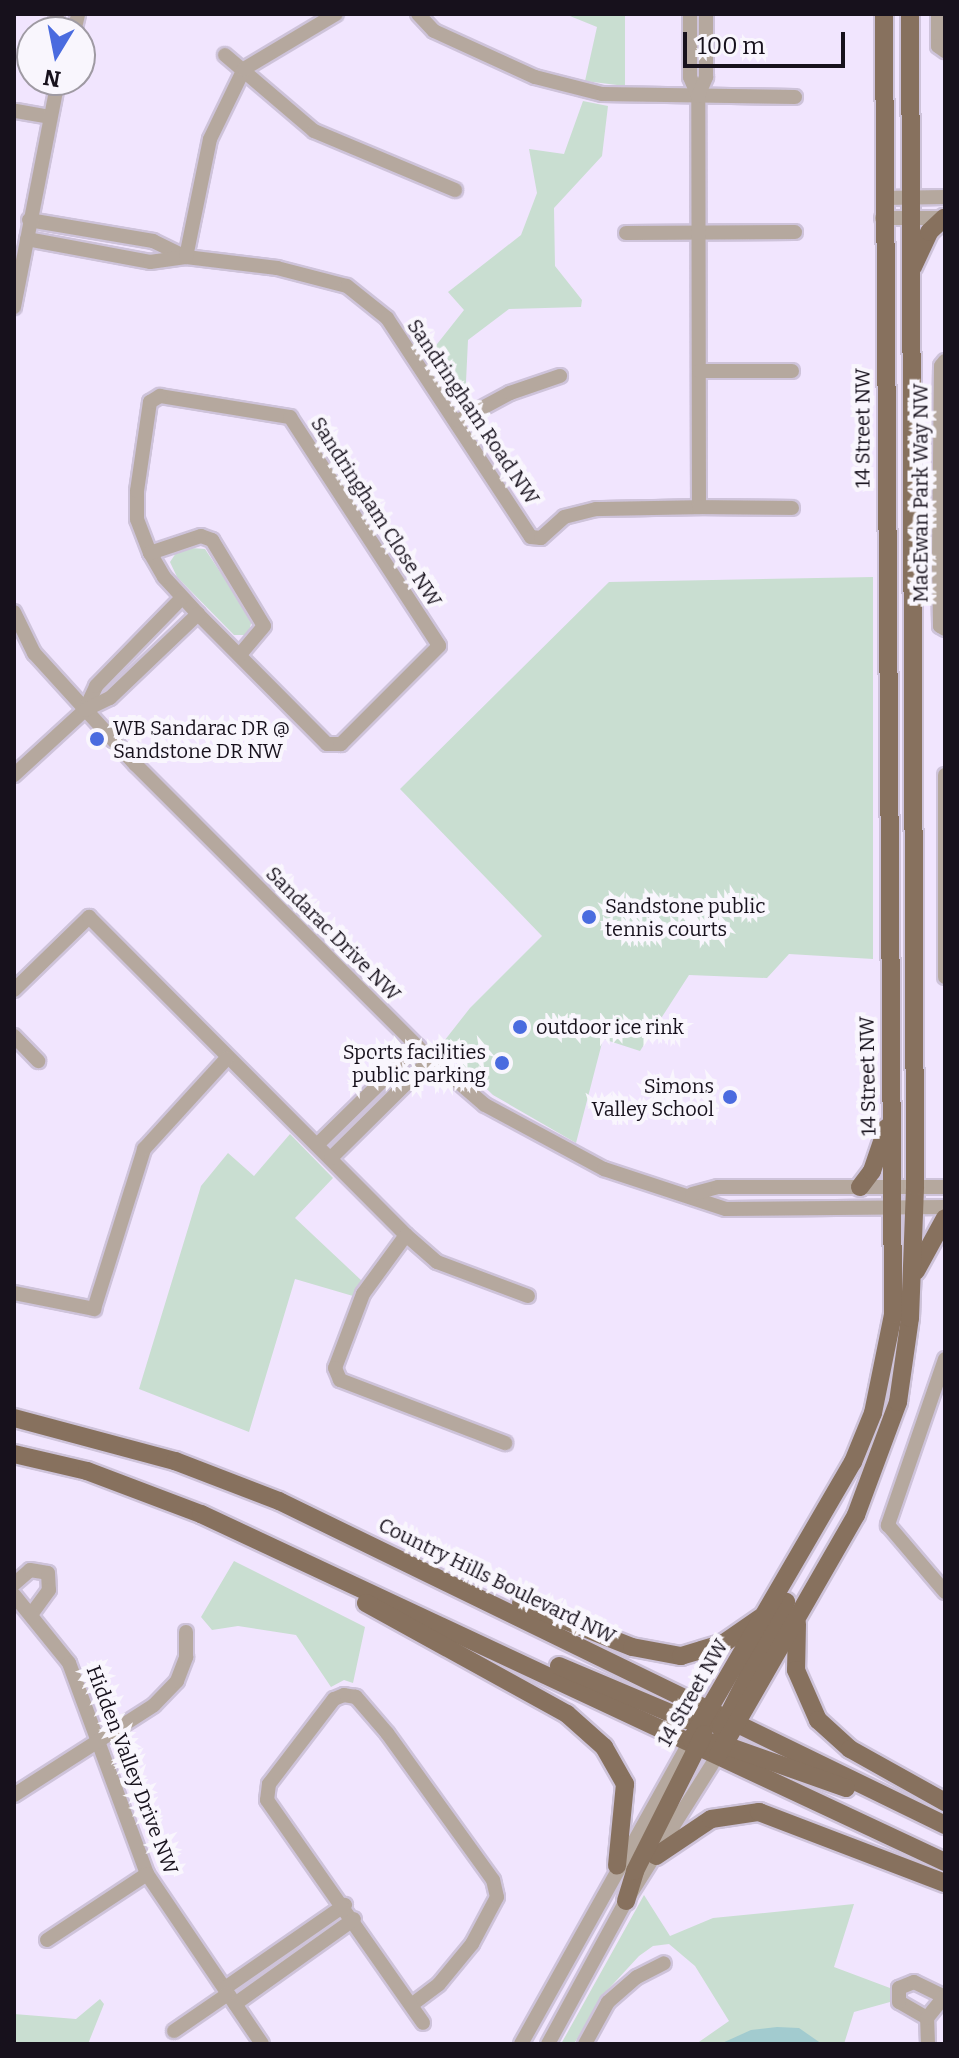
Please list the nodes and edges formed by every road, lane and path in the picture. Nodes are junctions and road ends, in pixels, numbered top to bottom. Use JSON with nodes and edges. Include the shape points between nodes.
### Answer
{"nodes":[{"id":1,"x":336,"y":14,"type":"edge"},
{"id":2,"x":418,"y":14,"type":"edge"},
{"id":3,"x":690,"y":14,"type":"edge"},
{"id":4,"x":706,"y":14,"type":"edge"},
{"id":5,"x":884,"y":14,"type":"edge"},
{"id":6,"x":910,"y":14,"type":"edge"},
{"id":7,"x":938,"y":14,"type":"edge"},
{"id":8,"x":945,"y":51,"type":"edge"},
{"id":9,"x":225,"y":55,"type":"dead end"},
{"id":10,"x":244,"y":69,"type":"junction"},
{"id":11,"x":53,"y":96,"type":"edge"},
{"id":12,"x":698,"y":96,"type":"junction"},
{"id":13,"x":795,"y":97,"type":"dead end"},
{"id":14,"x":16,"y":111,"type":"edge"},
{"id":15,"x":49,"y":117,"type":"junction"},
{"id":16,"x":455,"y":190,"type":"dead end"},
{"id":17,"x":945,"y":197,"type":"edge"},
{"id":18,"x":883,"y":198,"type":"junction"},
{"id":19,"x":909,"y":198,"type":"junction"},
{"id":20,"x":910,"y":217,"type":"junction"},
{"id":21,"x":882,"y":218,"type":"junction"},
{"id":22,"x":944,"y":218,"type":"edge"},
{"id":23,"x":29,"y":220,"type":"junction"},
{"id":24,"x":795,"y":232,"type":"dead end"},
{"id":25,"x":626,"y":233,"type":"dead end"},
{"id":26,"x":700,"y":233,"type":"junction"},
{"id":27,"x":27,"y":239,"type":"junction"},
{"id":28,"x":186,"y":257,"type":"junction"},
{"id":29,"x":909,"y":277,"type":"junction"},
{"id":30,"x":14,"y":307,"type":"edge"},
{"id":31,"x":945,"y":361,"type":"edge"},
{"id":32,"x":699,"y":371,"type":"junction"},
{"id":33,"x":792,"y":371,"type":"dead end"},
{"id":34,"x":560,"y":376,"type":"dead end"},
{"id":35,"x":458,"y":421,"type":"junction"},
{"id":36,"x":943,"y":496,"type":"edge"},
{"id":37,"x":699,"y":507,"type":"junction"},
{"id":38,"x":792,"y":508,"type":"dead end"},
{"id":39,"x":150,"y":553,"type":"junction"},
{"id":40,"x":182,"y":598,"type":"junction"},
{"id":41,"x":14,"y":612,"type":"edge"},
{"id":42,"x":198,"y":614,"type":"junction"},
{"id":43,"x":943,"y":628,"type":"edge"},
{"id":44,"x":240,"y":655,"type":"junction"},
{"id":45,"x":85,"y":710,"type":"junction"},
{"id":46,"x":14,"y":775,"type":"edge"},
{"id":47,"x":945,"y":775,"type":"edge"},
{"id":48,"x":945,"y":910,"type":"edge"},
{"id":49,"x":945,"y":977,"type":"edge"},
{"id":50,"x":14,"y":990,"type":"edge"},
{"id":51,"x":14,"y":1036,"type":"edge"},
{"id":52,"x":418,"y":1046,"type":"junction"},
{"id":53,"x":227,"y":1058,"type":"junction"},
{"id":54,"x":431,"y":1059,"type":"junction"},
{"id":55,"x":38,"y":1061,"type":"dead end"},
{"id":56,"x":890,"y":1117,"type":"junction"},
{"id":57,"x":317,"y":1145,"type":"junction"},
{"id":58,"x":331,"y":1158,"type":"junction"},
{"id":59,"x":915,"y":1186,"type":"junction"},
{"id":60,"x":860,"y":1187,"type":"junction"},
{"id":61,"x":893,"y":1187,"type":"junction"},
{"id":62,"x":945,"y":1187,"type":"edge"},
{"id":63,"x":692,"y":1194,"type":"junction"},
{"id":64,"x":945,"y":1207,"type":"edge"},
{"id":65,"x":893,"y":1208,"type":"junction"},
{"id":66,"x":915,"y":1208,"type":"junction"},
{"id":67,"x":945,"y":1218,"type":"edge"},
{"id":68,"x":406,"y":1235,"type":"junction"},
{"id":69,"x":911,"y":1280,"type":"junction"},
{"id":70,"x":14,"y":1293,"type":"edge"},
{"id":71,"x":528,"y":1296,"type":"dead end"},
{"id":72,"x":945,"y":1359,"type":"edge"},
{"id":73,"x":14,"y":1418,"type":"edge"},
{"id":74,"x":505,"y":1443,"type":"dead end"},
{"id":75,"x":14,"y":1454,"type":"edge"},
{"id":76,"x":853,"y":1462,"type":"junction"},
{"id":77,"x":201,"y":1514,"type":"junction"},
{"id":78,"x":414,"y":1563,"type":"junction"},
{"id":79,"x":14,"y":1584,"type":"edge"},
{"id":80,"x":945,"y":1592,"type":"edge"},
{"id":81,"x":14,"y":1595,"type":"edge"},
{"id":82,"x":32,"y":1613,"type":"junction"},
{"id":83,"x":764,"y":1616,"type":"junction"},
{"id":84,"x":797,"y":1621,"type":"junction"},
{"id":85,"x":186,"y":1632,"type":"dead end"},
{"id":86,"x":713,"y":1732,"type":"junction"},
{"id":87,"x":100,"y":1743,"type":"junction"},
{"id":88,"x":14,"y":1795,"type":"edge"},
{"id":89,"x":945,"y":1802,"type":"edge"},
{"id":90,"x":945,"y":1825,"type":"edge"},
{"id":91,"x":656,"y":1856,"type":"junction"},
{"id":92,"x":945,"y":1862,"type":"edge"},
{"id":93,"x":617,"y":1866,"type":"junction"},
{"id":94,"x":147,"y":1874,"type":"junction"},
{"id":95,"x":945,"y":1883,"type":"edge"},
{"id":96,"x":626,"y":1901,"type":"junction"},
{"id":97,"x":345,"y":1905,"type":"junction"},
{"id":98,"x":354,"y":1919,"type":"junction"},
{"id":99,"x":47,"y":1940,"type":"dead end"},
{"id":100,"x":664,"y":1963,"type":"dead end"},
{"id":101,"x":229,"y":1995,"type":"junction"},
{"id":102,"x":945,"y":1997,"type":"edge"},
{"id":103,"x":414,"y":2003,"type":"junction"},
{"id":104,"x":927,"y":2018,"type":"junction"},
{"id":105,"x":423,"y":2023,"type":"dead end"},
{"id":106,"x":174,"y":2031,"type":"dead end"},
{"id":107,"x":262,"y":2044,"type":"edge"},
{"id":108,"x":521,"y":2044,"type":"edge"},
{"id":109,"x":548,"y":2044,"type":"edge"},
{"id":110,"x":585,"y":2044,"type":"edge"},
{"id":111,"x":928,"y":2044,"type":"edge"}],
"edges":[{"from":1,"to":10,"type":"street"},
{"from":2,"to":12,"type":"street","via":[[434,31],[535,77],[602,94]]},
{"from":3,"to":12,"type":"street","via":[[690,77]]},
{"from":4,"to":12,"type":"street","via":[[706,77]]},
{"from":5,"to":18,"type":"main road","name":"14 Street NW"},
{"from":6,"to":19,"type":"main road","name":"14 Street NW"},
{"from":7,"to":8,"type":"street","via":[[938,46]]},
{"from":9,"to":10,"type":"street"},
{"from":10,"to":16,"type":"street","via":[[314,131]]},
{"from":10,"to":28,"type":"street","via":[[210,139]]},
{"from":11,"to":15,"type":"street"},
{"from":12,"to":13,"type":"street"},
{"from":12,"to":26,"type":"street"},
{"from":14,"to":15,"type":"street"},
{"from":15,"to":23,"type":"street"},
{"from":17,"to":19,"type":"street"},
{"from":18,"to":19,"type":"street"},
{"from":18,"to":21,"type":"main road","name":"14 Street NW"},
{"from":19,"to":20,"type":"main road","name":"14 Street NW"},
{"from":20,"to":21,"type":"street"},
{"from":20,"to":22,"type":"street"},
{"from":20,"to":29,"type":"main road","name":"14 Street NW"},
{"from":21,"to":56,"type":"main road","name":"14 Street NW"},
{"from":22,"to":29,"type":"main road","via":[[923,243]]},
{"from":23,"to":27,"type":"street"},
{"from":23,"to":28,"type":"street","name":"Sandringham Road NW","via":[[153,241]]},
{"from":24,"to":26,"type":"street"},
{"from":25,"to":26,"type":"street"},
{"from":26,"to":32,"type":"street"},
{"from":27,"to":28,"type":"street","name":"Sandringham Road NW","via":[[150,262]]},
{"from":27,"to":30,"type":"street"},
{"from":28,"to":35,"type":"street","name":"Sandringham Road NW","via":[[277,268],[347,286],[387,318]]},
{"from":29,"to":59,"type":"main road","name":"14 Street NW"},
{"from":31,"to":36,"type":"street","name":"MacEwan Park Way NW"},
{"from":32,"to":33,"type":"street"},
{"from":32,"to":37,"type":"street"},
{"from":34,"to":35,"type":"street","via":[[510,393]]},
{"from":35,"to":37,"type":"street","name":"Sandringham Road NW","via":[[531,537],[541,538],[564,517],[596,509]]},
{"from":36,"to":43,"type":"street","name":"MacEwan Park Way NW"},
{"from":37,"to":38,"type":"street"},
{"from":39,"to":40,"type":"street","name":"Sandringham Close NW"},
{"from":39,"to":44,"type":"street","via":[[201,536],[212,540],[264,626]]},
{"from":39,"to":44,"type":"street","name":"Sandringham Close NW","via":[[137,519],[150,402],[160,396],[290,417],[439,646],[341,744],[327,744]]},
{"from":40,"to":42,"type":"street","name":"Sandringham Close NW"},
{"from":40,"to":45,"type":"street","via":[[96,686]]},
{"from":41,"to":45,"type":"street","name":"Sandarac Drive NW","via":[[34,653]]},
{"from":42,"to":44,"type":"street","name":"Sandringham Close NW"},
{"from":42,"to":45,"type":"street","via":[[110,698]]},
{"from":45,"to":46,"type":"street"},
{"from":45,"to":52,"type":"street","name":"Sandarac Drive NW"},
{"from":47,"to":48,"type":"street"},
{"from":48,"to":49,"type":"street"},
{"from":50,"to":53,"type":"street","via":[[89,917]]},
{"from":51,"to":55,"type":"street"},
{"from":52,"to":54,"type":"street","name":"Sandarac Drive NW"},
{"from":52,"to":57,"type":"street"},
{"from":53,"to":57,"type":"street"},
{"from":53,"to":70,"type":"street","via":[[144,1149],[94,1309]]},
{"from":54,"to":58,"type":"street"},
{"from":54,"to":63,"type":"street","name":"Sandarac Drive NW","via":[[485,1105],[538,1138],[604,1169]]},
{"from":56,"to":60,"type":"main road","via":[[872,1171]]},
{"from":56,"to":61,"type":"main road","name":"14 Street NW"},
{"from":57,"to":58,"type":"street"},
{"from":58,"to":68,"type":"street"},
{"from":59,"to":61,"type":"street","name":"Sandarac Drive NW"},
{"from":59,"to":62,"type":"street","name":"Sandarac Drive NW"},
{"from":59,"to":66,"type":"main road","name":"14 Street NW"},
{"from":60,"to":61,"type":"street","name":"Sandarac Drive NW"},
{"from":60,"to":63,"type":"street","name":"Sandarac Drive NW","via":[[718,1187]]},
{"from":61,"to":65,"type":"main road","name":"14 Street NW"},
{"from":63,"to":65,"type":"street","name":"Sandarac Drive NW","via":[[726,1209]]},
{"from":64,"to":66,"type":"street","name":"Sandarac Drive NW"},
{"from":65,"to":66,"type":"street","name":"Sandarac Drive NW"},
{"from":65,"to":76,"type":"main road","name":"14 Street NW","via":[[889,1340],[873,1413]]},
{"from":66,"to":69,"type":"main road","name":"14 Street NW"},
{"from":67,"to":69,"type":"main road"},
{"from":68,"to":71,"type":"street","via":[[437,1262]]},
{"from":68,"to":74,"type":"street","via":[[363,1294],[335,1368],[340,1380]]},
{"from":69,"to":84,"type":"main road","name":"14 Street NW","via":[[898,1402],[881,1459]]},
{"from":72,"to":80,"type":"street","via":[[888,1525]]},
{"from":73,"to":78,"type":"main road","name":"Country Hills Boulevard NW","via":[[122,1445],[231,1481]]},
{"from":75,"to":77,"type":"main road","via":[[87,1471]]},
{"from":76,"to":83,"type":"main road","name":"14 Street NW"},
{"from":76,"to":86,"type":"main road","via":[[824,1533]]},
{"from":77,"to":86,"type":"main road","via":[[275,1538]]},
{"from":77,"to":93,"type":"main road","via":[[567,1714],[604,1747],[625,1784]]},
{"from":78,"to":83,"type":"main road","via":[[440,1568],[653,1652],[698,1654]]},
{"from":78,"to":86,"type":"main road","name":"Country Hills Boulevard NW"},
{"from":79,"to":82,"type":"street","via":[[30,1570],[48,1573],[49,1590]]},
{"from":81,"to":82,"type":"street","name":"Hidden Valley Drive NW"},
{"from":82,"to":87,"type":"street","name":"Hidden Valley Drive NW","via":[[69,1663]]},
{"from":83,"to":86,"type":"main road","name":"14 Street NW"},
{"from":84,"to":86,"type":"main road","name":"14 Street NW"},
{"from":84,"to":89,"type":"main road","via":[[796,1670],[818,1720],[850,1749]]},
{"from":85,"to":87,"type":"street","via":[[186,1657],[177,1681],[154,1705]]},
{"from":86,"to":90,"type":"main road","name":"Country Hills Boulevard NW"},
{"from":86,"to":91,"type":"street","name":"14 Street NW"},
{"from":86,"to":92,"type":"main road","name":"Country Hills Boulevard NW"},
{"from":86,"to":93,"type":"street","name":"14 Street NW"},
{"from":86,"to":96,"type":"main road","via":[[635,1871]]},
{"from":87,"to":88,"type":"street"},
{"from":87,"to":94,"type":"street","name":"Hidden Valley Drive NW"},
{"from":91,"to":95,"type":"main road","via":[[701,1823],[759,1812]]},
{"from":91,"to":96,"type":"street","name":"14 Street NW"},
{"from":93,"to":108,"type":"street","name":"14 Street NW"},
{"from":94,"to":99,"type":"street"},
{"from":94,"to":101,"type":"street","name":"Hidden Valley Drive NW"},
{"from":96,"to":109,"type":"street","name":"14 Street NW"},
{"from":97,"to":98,"type":"street"},
{"from":97,"to":101,"type":"street"},
{"from":97,"to":103,"type":"street","via":[[267,1800],[269,1784],[334,1699],[344,1695],[356,1697],[387,1733],[493,1880],[497,1897],[472,1944],[439,1984]]},
{"from":98,"to":101,"type":"street"},
{"from":98,"to":103,"type":"street"},
{"from":100,"to":110,"type":"street","via":[[608,2002]]},
{"from":101,"to":106,"type":"street"},
{"from":101,"to":107,"type":"street","name":"Hidden Valley Drive NW"},
{"from":102,"to":104,"type":"street"},
{"from":102,"to":104,"type":"street","via":[[914,1982],[899,1988],[899,2002]]},
{"from":103,"to":105,"type":"street"},
{"from":104,"to":111,"type":"street"}]}
